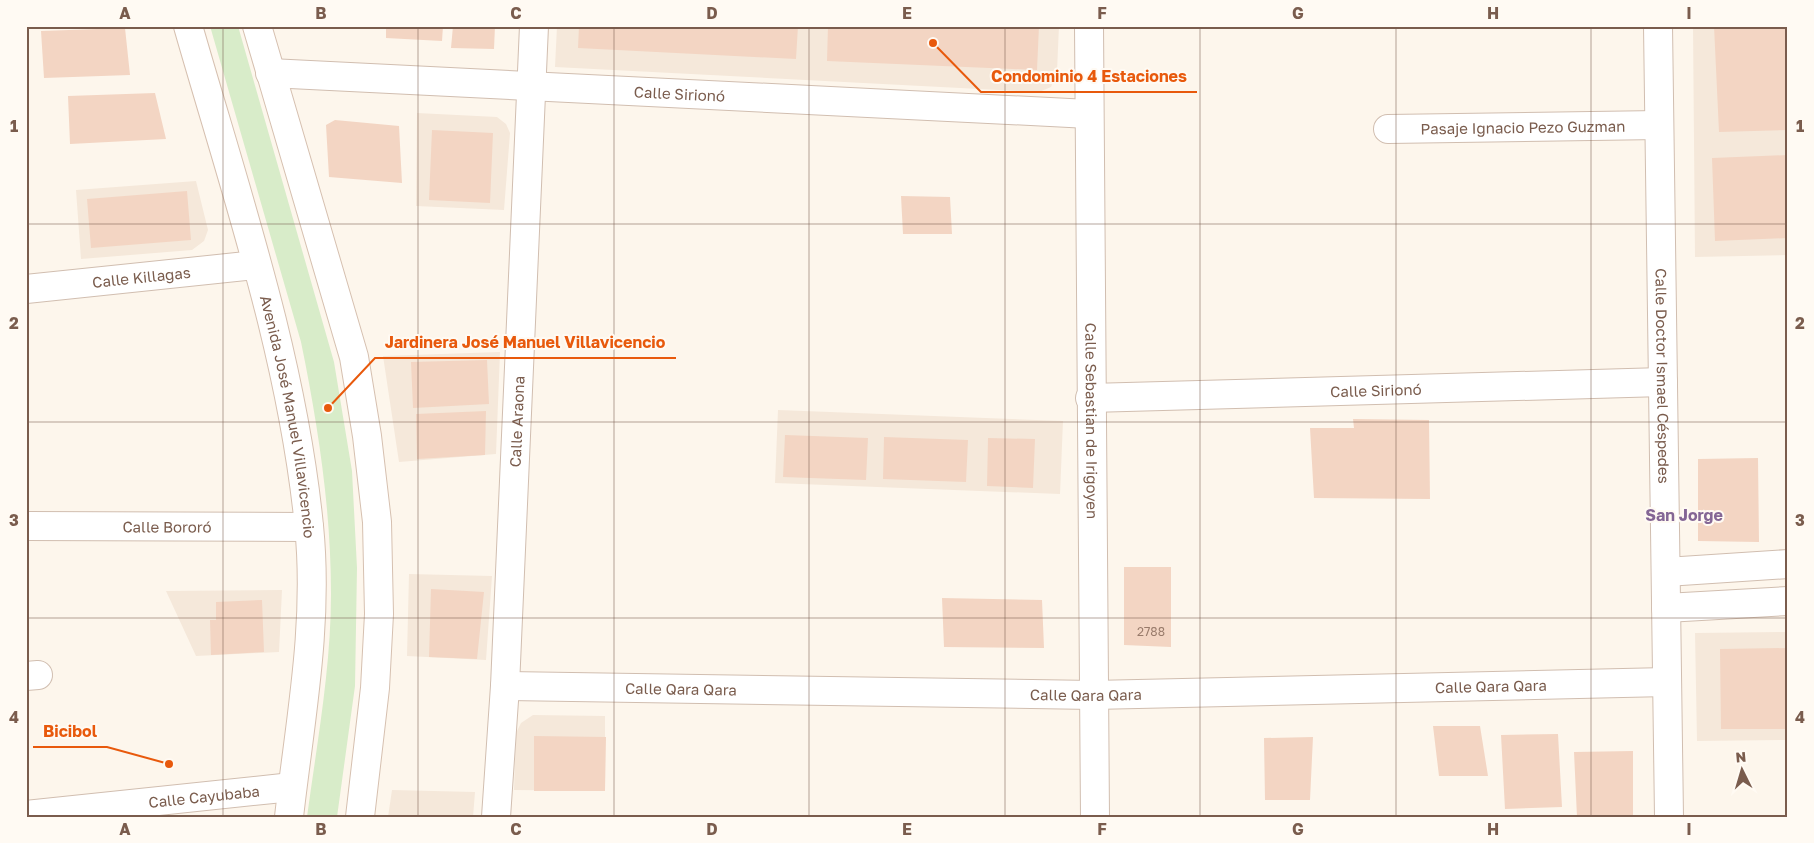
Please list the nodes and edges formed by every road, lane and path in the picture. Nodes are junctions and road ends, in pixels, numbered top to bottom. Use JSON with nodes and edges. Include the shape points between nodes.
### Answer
{"nodes":[{"id":1,"x":188,"y":26,"type":"edge"},
{"id":2,"x":257,"y":26,"type":"edge"},
{"id":3,"x":534,"y":26,"type":"edge"},
{"id":4,"x":1089,"y":26,"type":"edge"},
{"id":5,"x":1658,"y":26,"type":"edge"},
{"id":6,"x":270,"y":74,"type":"junction"},
{"id":7,"x":531,"y":85,"type":"junction"},
{"id":8,"x":1089,"y":114,"type":"junction"},
{"id":9,"x":1659,"y":125,"type":"junction"},
{"id":10,"x":1388,"y":129,"type":"dead end"},
{"id":11,"x":256,"y":265,"type":"junction"},
{"id":12,"x":26,"y":289,"type":"edge"},
{"id":13,"x":1663,"y":382,"type":"junction"},
{"id":14,"x":1090,"y":398,"type":"junction"},
{"id":15,"x":26,"y":526,"type":"edge"},
{"id":16,"x":309,"y":528,"type":"junction"},
{"id":17,"x":1788,"y":564,"type":"edge"},
{"id":18,"x":1666,"y":572,"type":"junction"},
{"id":19,"x":1788,"y":601,"type":"edge"},
{"id":20,"x":1666,"y":608,"type":"junction"},
{"id":21,"x":1667,"y":682,"type":"junction"},
{"id":22,"x":505,"y":686,"type":"junction"},
{"id":23,"x":1093,"y":695,"type":"junction"},
{"id":24,"x":292,"y":787,"type":"junction"},
{"id":25,"x":26,"y":815,"type":"edge"},
{"id":26,"x":289,"y":817,"type":"edge"},
{"id":27,"x":360,"y":817,"type":"edge"},
{"id":28,"x":496,"y":817,"type":"edge"},
{"id":29,"x":1095,"y":817,"type":"edge"},
{"id":30,"x":1669,"y":817,"type":"edge"}],
"edges":[{"from":1,"to":11,"type":"street","name":"Avenida José Manuel Villavicencio"},
{"from":2,"to":6,"type":"street"},
{"from":3,"to":7,"type":"street","name":"Calle Araona"},
{"from":4,"to":8,"type":"street","name":"Calle Sebastian de Irigoyen"},
{"from":5,"to":9,"type":"street","name":"Calle Doctor Ismael Céspedes"},
{"from":6,"to":7,"type":"street","name":"Calle Sirionó"},
{"from":6,"to":27,"type":"street","via":[[354,357],[367,436],[377,522],[379,614],[375,688]]},
{"from":7,"to":8,"type":"street","name":"Calle Sirionó"},
{"from":7,"to":22,"type":"street","name":"Calle Araona"},
{"from":8,"to":14,"type":"street","name":"Calle Sebastian de Irigoyen"},
{"from":9,"to":10,"type":"street","name":"Pasaje Ignacio Pezo Guzman"},
{"from":9,"to":13,"type":"street","name":"Calle Doctor Ismael Céspedes"},
{"from":11,"to":12,"type":"street","name":"Calle Killagas"},
{"from":11,"to":16,"type":"street","name":"Avenida José Manuel Villavicencio","via":[[282,362]]},
{"from":13,"to":14,"type":"street","name":"Calle Sirionó"},
{"from":13,"to":18,"type":"street","name":"Calle Doctor Ismael Céspedes"},
{"from":14,"to":23,"type":"street","name":"Calle Sebastian de Irigoyen"},
{"from":15,"to":16,"type":"street","name":"Calle Bororó"},
{"from":16,"to":24,"type":"street","name":"Avenida José Manuel Villavicencio","via":[[311,611],[307,685]]},
{"from":17,"to":18,"type":"street"},
{"from":18,"to":20,"type":"street","name":"Calle Doctor Ismael Céspedes"},
{"from":19,"to":20,"type":"street"},
{"from":20,"to":21,"type":"street","name":"Calle Doctor Ismael Céspedes"},
{"from":21,"to":23,"type":"street","name":"Calle Qara Qara"},
{"from":21,"to":30,"type":"street","name":"Calle Doctor Ismael Céspedes"},
{"from":22,"to":23,"type":"street","name":"Calle Qara Qara"},
{"from":22,"to":28,"type":"street","name":"Calle Araona"},
{"from":23,"to":29,"type":"street","name":"Calle Sebastian de Irigoyen"},
{"from":24,"to":25,"type":"street","name":"Calle Cayubaba"},
{"from":24,"to":26,"type":"street","name":"Avenida José Manuel Villavicencio"}]}
